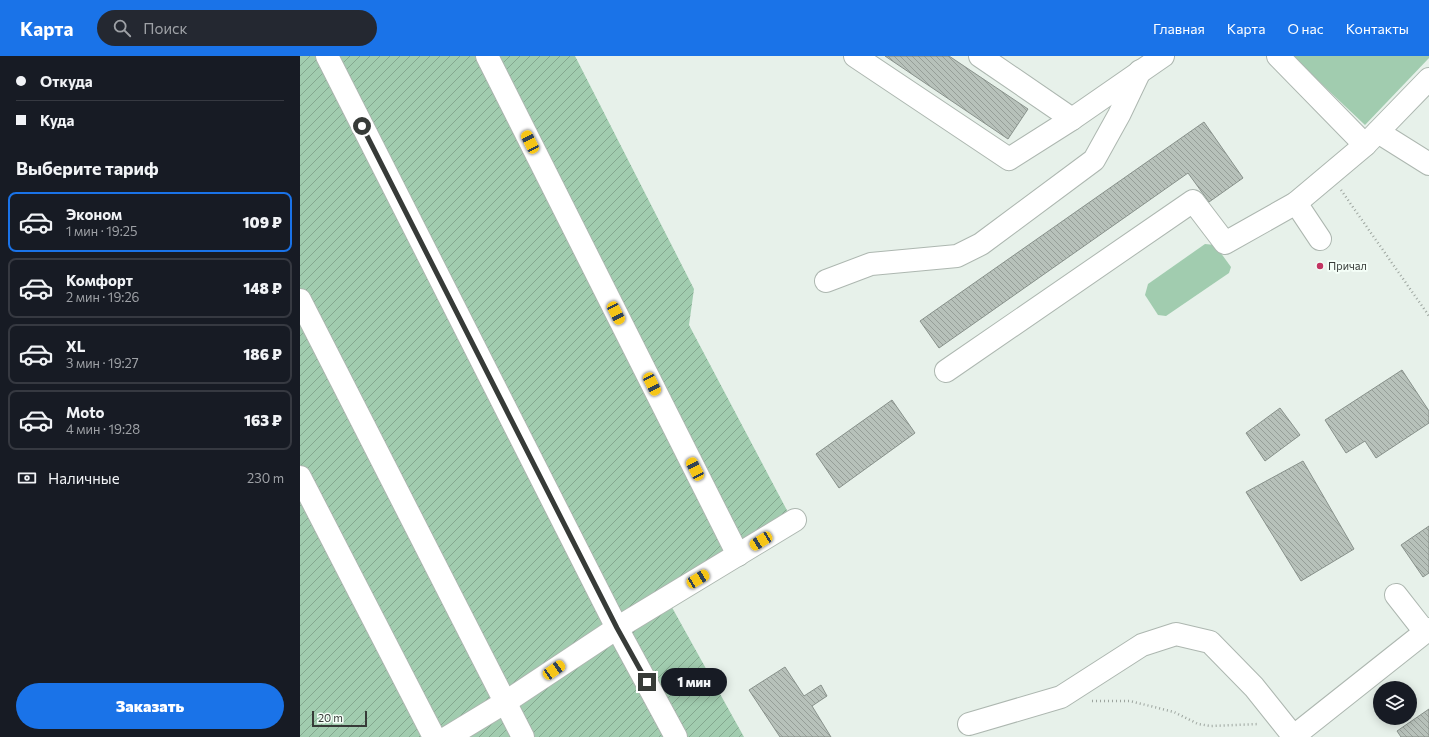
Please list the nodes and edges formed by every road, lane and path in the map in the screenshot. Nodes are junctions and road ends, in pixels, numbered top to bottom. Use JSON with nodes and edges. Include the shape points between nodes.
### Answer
{"nodes":[{"id":1,"x":327,"y":56,"type":"edge"},
{"id":2,"x":487,"y":56,"type":"edge"},
{"id":3,"x":855,"y":56,"type":"edge"},
{"id":4,"x":980,"y":56,"type":"edge"},
{"id":5,"x":1162,"y":56,"type":"edge"},
{"id":6,"x":1278,"y":56,"type":"edge"},
{"id":7,"x":1140,"y":71,"type":"junction"},
{"id":8,"x":1429,"y":79,"type":"edge"},
{"id":9,"x":1072,"y":119,"type":"junction"},
{"id":10,"x":1371,"y":138,"type":"junction"},
{"id":11,"x":1429,"y":164,"type":"edge"},
{"id":12,"x":1330,"y":175,"type":"junction"},
{"id":13,"x":1296,"y":203,"type":"junction"},
{"id":14,"x":1320,"y":238,"type":"dead end"},
{"id":15,"x":826,"y":281,"type":"dead end"},
{"id":16,"x":300,"y":300,"type":"edge"},
{"id":17,"x":1429,"y":316,"type":"edge"},
{"id":18,"x":946,"y":371,"type":"dead end"},
{"id":19,"x":300,"y":477,"type":"edge"},
{"id":20,"x":795,"y":520,"type":"dead end"},
{"id":21,"x":738,"y":555,"type":"junction"},
{"id":22,"x":1396,"y":595,"type":"dead end"},
{"id":23,"x":617,"y":628,"type":"junction"},
{"id":24,"x":1427,"y":630,"type":"edge"},
{"id":25,"x":1061,"y":698,"type":"junction"},
{"id":26,"x":504,"y":703,"type":"junction"},
{"id":27,"x":969,"y":724,"type":"dead end"},
{"id":28,"x":1290,"y":731,"type":"edge"},
{"id":29,"x":434,"y":737,"type":"edge"},
{"id":30,"x":448,"y":737,"type":"edge"},
{"id":31,"x":523,"y":737,"type":"edge"},
{"id":32,"x":676,"y":737,"type":"edge"}],
"edges":[{"from":1,"to":23,"type":"street"},
{"from":2,"to":21,"type":"street"},
{"from":3,"to":9,"type":"street","via":[[1008,158]]},
{"from":4,"to":9,"type":"street"},
{"from":5,"to":7,"type":"street"},
{"from":6,"to":10,"type":"street"},
{"from":7,"to":9,"type":"street"},
{"from":7,"to":15,"type":"street","via":[[1094,160],[981,244],[957,256],[871,264]]},
{"from":8,"to":10,"type":"street"},
{"from":10,"to":11,"type":"street"},
{"from":10,"to":12,"type":"street"},
{"from":12,"to":13,"type":"street"},
{"from":12,"to":17,"type":"path"},
{"from":13,"to":14,"type":"street"},
{"from":13,"to":18,"type":"street","via":[[1224,243],[1192,201]]},
{"from":16,"to":26,"type":"street"},
{"from":19,"to":29,"type":"street"},
{"from":20,"to":21,"type":"street"},
{"from":21,"to":23,"type":"street"},
{"from":22,"to":24,"type":"street"},
{"from":23,"to":26,"type":"street"},
{"from":23,"to":32,"type":"street"},
{"from":24,"to":28,"type":"street"},
{"from":25,"to":27,"type":"street"},
{"from":25,"to":28,"type":"path","via":[[1130,701],[1174,712],[1198,724],[1252,725]]},
{"from":25,"to":28,"type":"street","via":[[1142,645],[1176,634],[1210,642],[1254,687]]},
{"from":26,"to":30,"type":"street"},
{"from":26,"to":31,"type":"street"}]}
